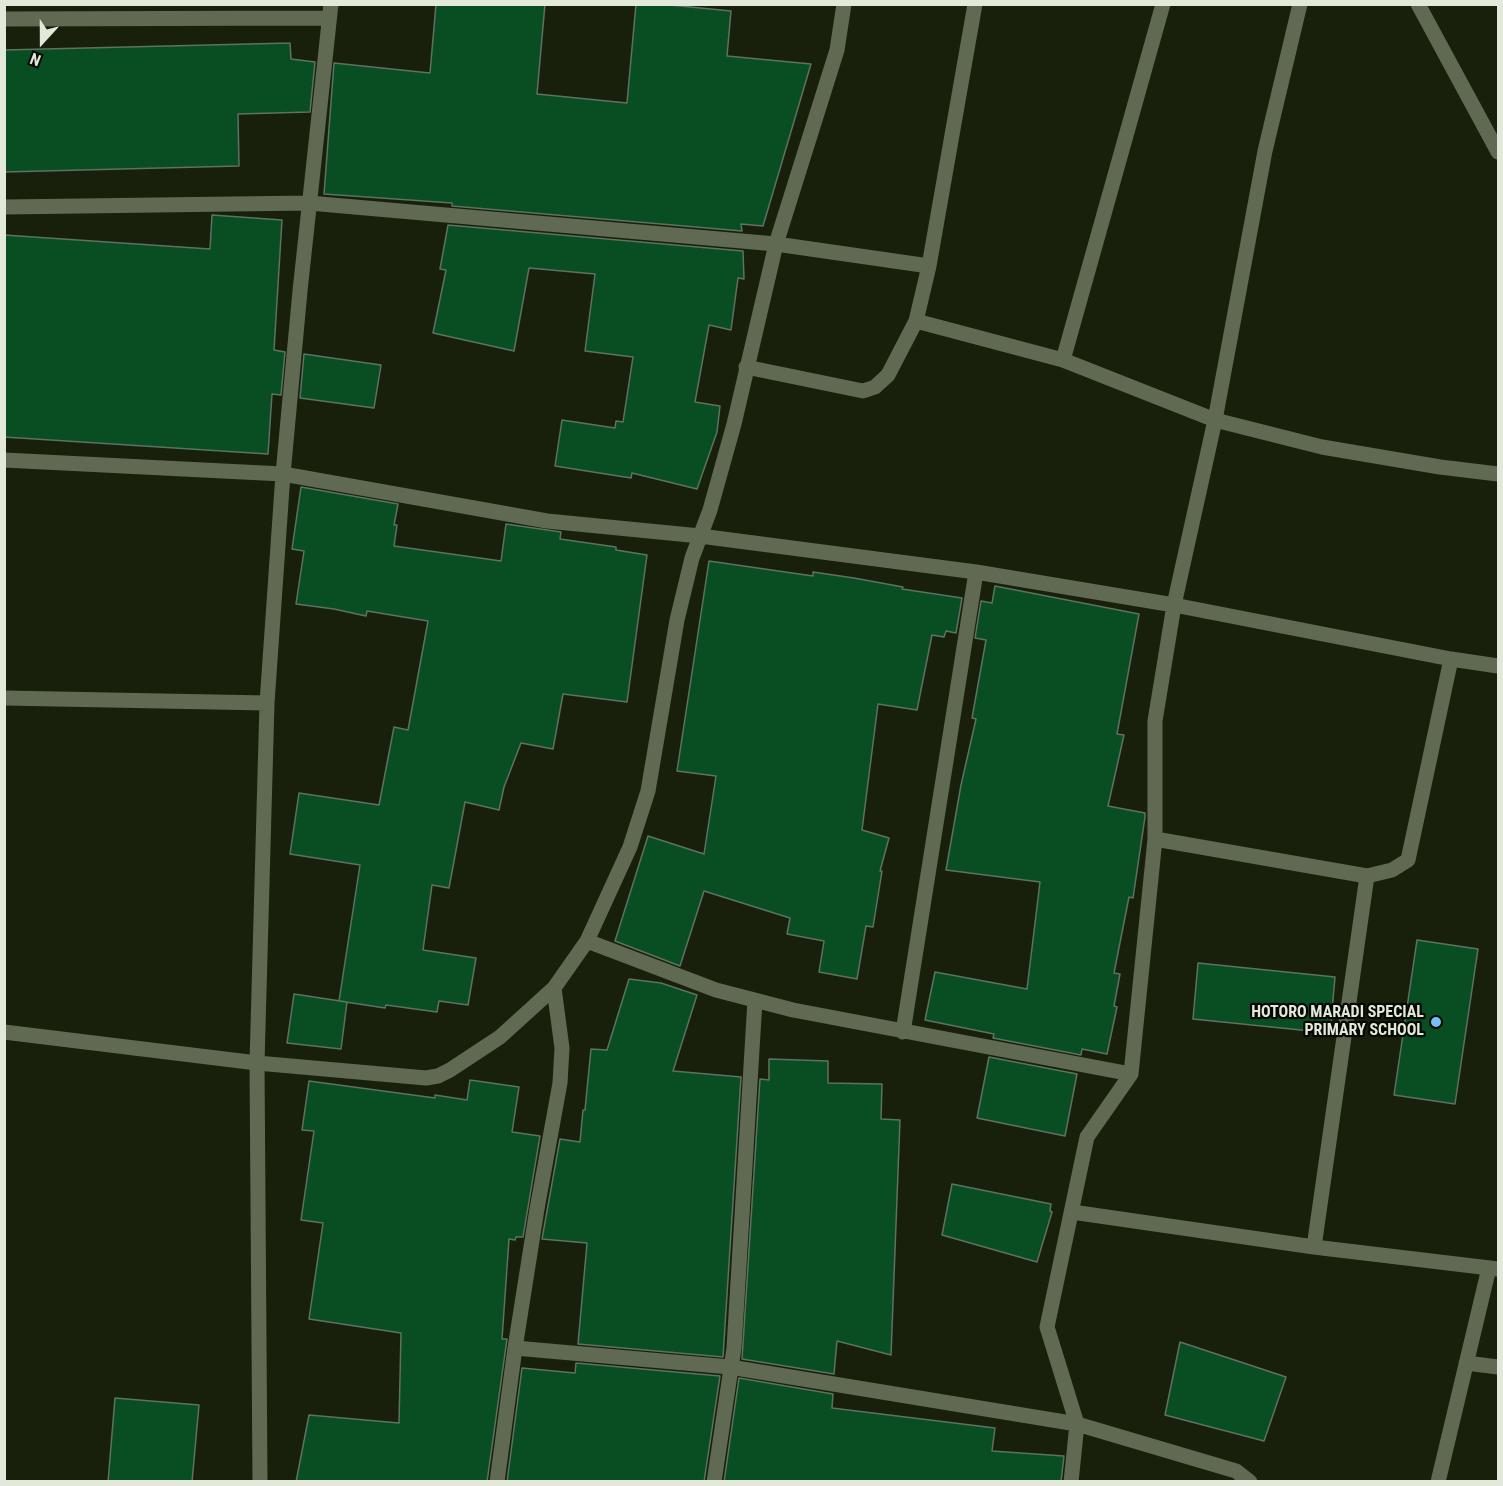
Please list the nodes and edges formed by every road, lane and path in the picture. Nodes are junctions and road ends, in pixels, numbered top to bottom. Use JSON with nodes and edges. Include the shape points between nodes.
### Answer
{"nodes":[{"id":1,"x":844,"y":4,"type":"edge"},
{"id":2,"x":975,"y":4,"type":"edge"},
{"id":3,"x":1163,"y":4,"type":"edge"},
{"id":4,"x":1300,"y":4,"type":"edge"},
{"id":5,"x":1418,"y":4,"type":"edge"},
{"id":6,"x":330,"y":11,"type":"edge"},
{"id":7,"x":4,"y":19,"type":"edge"},
{"id":8,"x":1498,"y":152,"type":"edge"},
{"id":9,"x":309,"y":203,"type":"junction"},
{"id":10,"x":4,"y":207,"type":"edge"},
{"id":11,"x":776,"y":244,"type":"junction"},
{"id":12,"x":929,"y":266,"type":"junction"},
{"id":13,"x":916,"y":321,"type":"junction"},
{"id":14,"x":1063,"y":360,"type":"junction"},
{"id":15,"x":746,"y":367,"type":"junction"},
{"id":16,"x":1215,"y":420,"type":"junction"},
{"id":17,"x":4,"y":460,"type":"edge"},
{"id":18,"x":283,"y":474,"type":"junction"},
{"id":19,"x":1498,"y":474,"type":"edge"},
{"id":20,"x":700,"y":536,"type":"junction"},
{"id":21,"x":976,"y":572,"type":"junction"},
{"id":22,"x":1174,"y":605,"type":"junction"},
{"id":23,"x":1451,"y":659,"type":"junction"},
{"id":24,"x":1498,"y":666,"type":"edge"},
{"id":25,"x":4,"y":698,"type":"edge"},
{"id":26,"x":267,"y":703,"type":"junction"},
{"id":27,"x":1155,"y":839,"type":"junction"},
{"id":28,"x":1367,"y":876,"type":"junction"},
{"id":29,"x":587,"y":941,"type":"junction"},
{"id":30,"x":554,"y":988,"type":"junction"},
{"id":31,"x":755,"y":1000,"type":"junction"},
{"id":32,"x":4,"y":1032,"type":"edge"},
{"id":33,"x":903,"y":1032,"type":"junction"},
{"id":34,"x":256,"y":1064,"type":"junction"},
{"id":35,"x":1131,"y":1074,"type":"junction"},
{"id":36,"x":1072,"y":1212,"type":"junction"},
{"id":37,"x":1314,"y":1247,"type":"junction"},
{"id":38,"x":1494,"y":1269,"type":"edge"},
{"id":39,"x":515,"y":1348,"type":"junction"},
{"id":40,"x":1466,"y":1363,"type":"junction"},
{"id":41,"x":730,"y":1367,"type":"junction"},
{"id":42,"x":1498,"y":1367,"type":"edge"},
{"id":43,"x":1077,"y":1424,"type":"junction"},
{"id":44,"x":260,"y":1482,"type":"edge"},
{"id":45,"x":497,"y":1482,"type":"edge"},
{"id":46,"x":714,"y":1482,"type":"edge"},
{"id":47,"x":1071,"y":1482,"type":"edge"},
{"id":48,"x":1250,"y":1482,"type":"edge"},
{"id":49,"x":1438,"y":1482,"type":"edge"}],
"edges":[{"from":1,"to":11,"type":"street","via":[[837,50]]},
{"from":2,"to":12,"type":"street"},
{"from":3,"to":14,"type":"street"},
{"from":4,"to":16,"type":"street","via":[[1265,152]]},
{"from":5,"to":8,"type":"street"},
{"from":6,"to":7,"type":"street"},
{"from":6,"to":9,"type":"street"},
{"from":9,"to":10,"type":"street"},
{"from":9,"to":11,"type":"street"},
{"from":9,"to":18,"type":"street"},
{"from":11,"to":12,"type":"street"},
{"from":11,"to":15,"type":"street"},
{"from":12,"to":13,"type":"street"},
{"from":13,"to":14,"type":"street"},
{"from":13,"to":15,"type":"street","via":[[888,375],[875,387],[863,391]]},
{"from":14,"to":16,"type":"street"},
{"from":15,"to":20,"type":"street","via":[[734,424]]},
{"from":16,"to":19,"type":"street","via":[[1322,447]]},
{"from":16,"to":22,"type":"street"},
{"from":17,"to":18,"type":"street"},
{"from":18,"to":20,"type":"street","via":[[547,521]]},
{"from":18,"to":26,"type":"street"},
{"from":20,"to":21,"type":"street"},
{"from":20,"to":29,"type":"street","via":[[677,620],[648,791],[630,847]]},
{"from":21,"to":22,"type":"street"},
{"from":21,"to":33,"type":"street"},
{"from":22,"to":23,"type":"street"},
{"from":22,"to":27,"type":"street","via":[[1155,721]]},
{"from":23,"to":24,"type":"street"},
{"from":23,"to":28,"type":"street","via":[[1408,860],[1392,870]]},
{"from":25,"to":26,"type":"street"},
{"from":26,"to":34,"type":"street"},
{"from":27,"to":28,"type":"street"},
{"from":27,"to":35,"type":"street"},
{"from":28,"to":37,"type":"street"},
{"from":29,"to":30,"type":"street"},
{"from":29,"to":31,"type":"street","via":[[716,990]]},
{"from":30,"to":34,"type":"street","via":[[500,1037],[438,1076]]},
{"from":30,"to":39,"type":"street","via":[[562,1048],[560,1083]]},
{"from":31,"to":33,"type":"street"},
{"from":31,"to":41,"type":"street"},
{"from":32,"to":34,"type":"street"},
{"from":33,"to":35,"type":"street"},
{"from":34,"to":44,"type":"street"},
{"from":35,"to":36,"type":"street","via":[[1088,1137]]},
{"from":36,"to":37,"type":"street"},
{"from":36,"to":43,"type":"street","via":[[1047,1326]]},
{"from":37,"to":38,"type":"street"},
{"from":38,"to":40,"type":"street"},
{"from":39,"to":41,"type":"street"},
{"from":39,"to":45,"type":"street"},
{"from":40,"to":42,"type":"street"},
{"from":40,"to":49,"type":"street"},
{"from":41,"to":43,"type":"street"},
{"from":41,"to":46,"type":"street"},
{"from":43,"to":47,"type":"street"},
{"from":43,"to":48,"type":"street","via":[[1236,1471]]}]}
